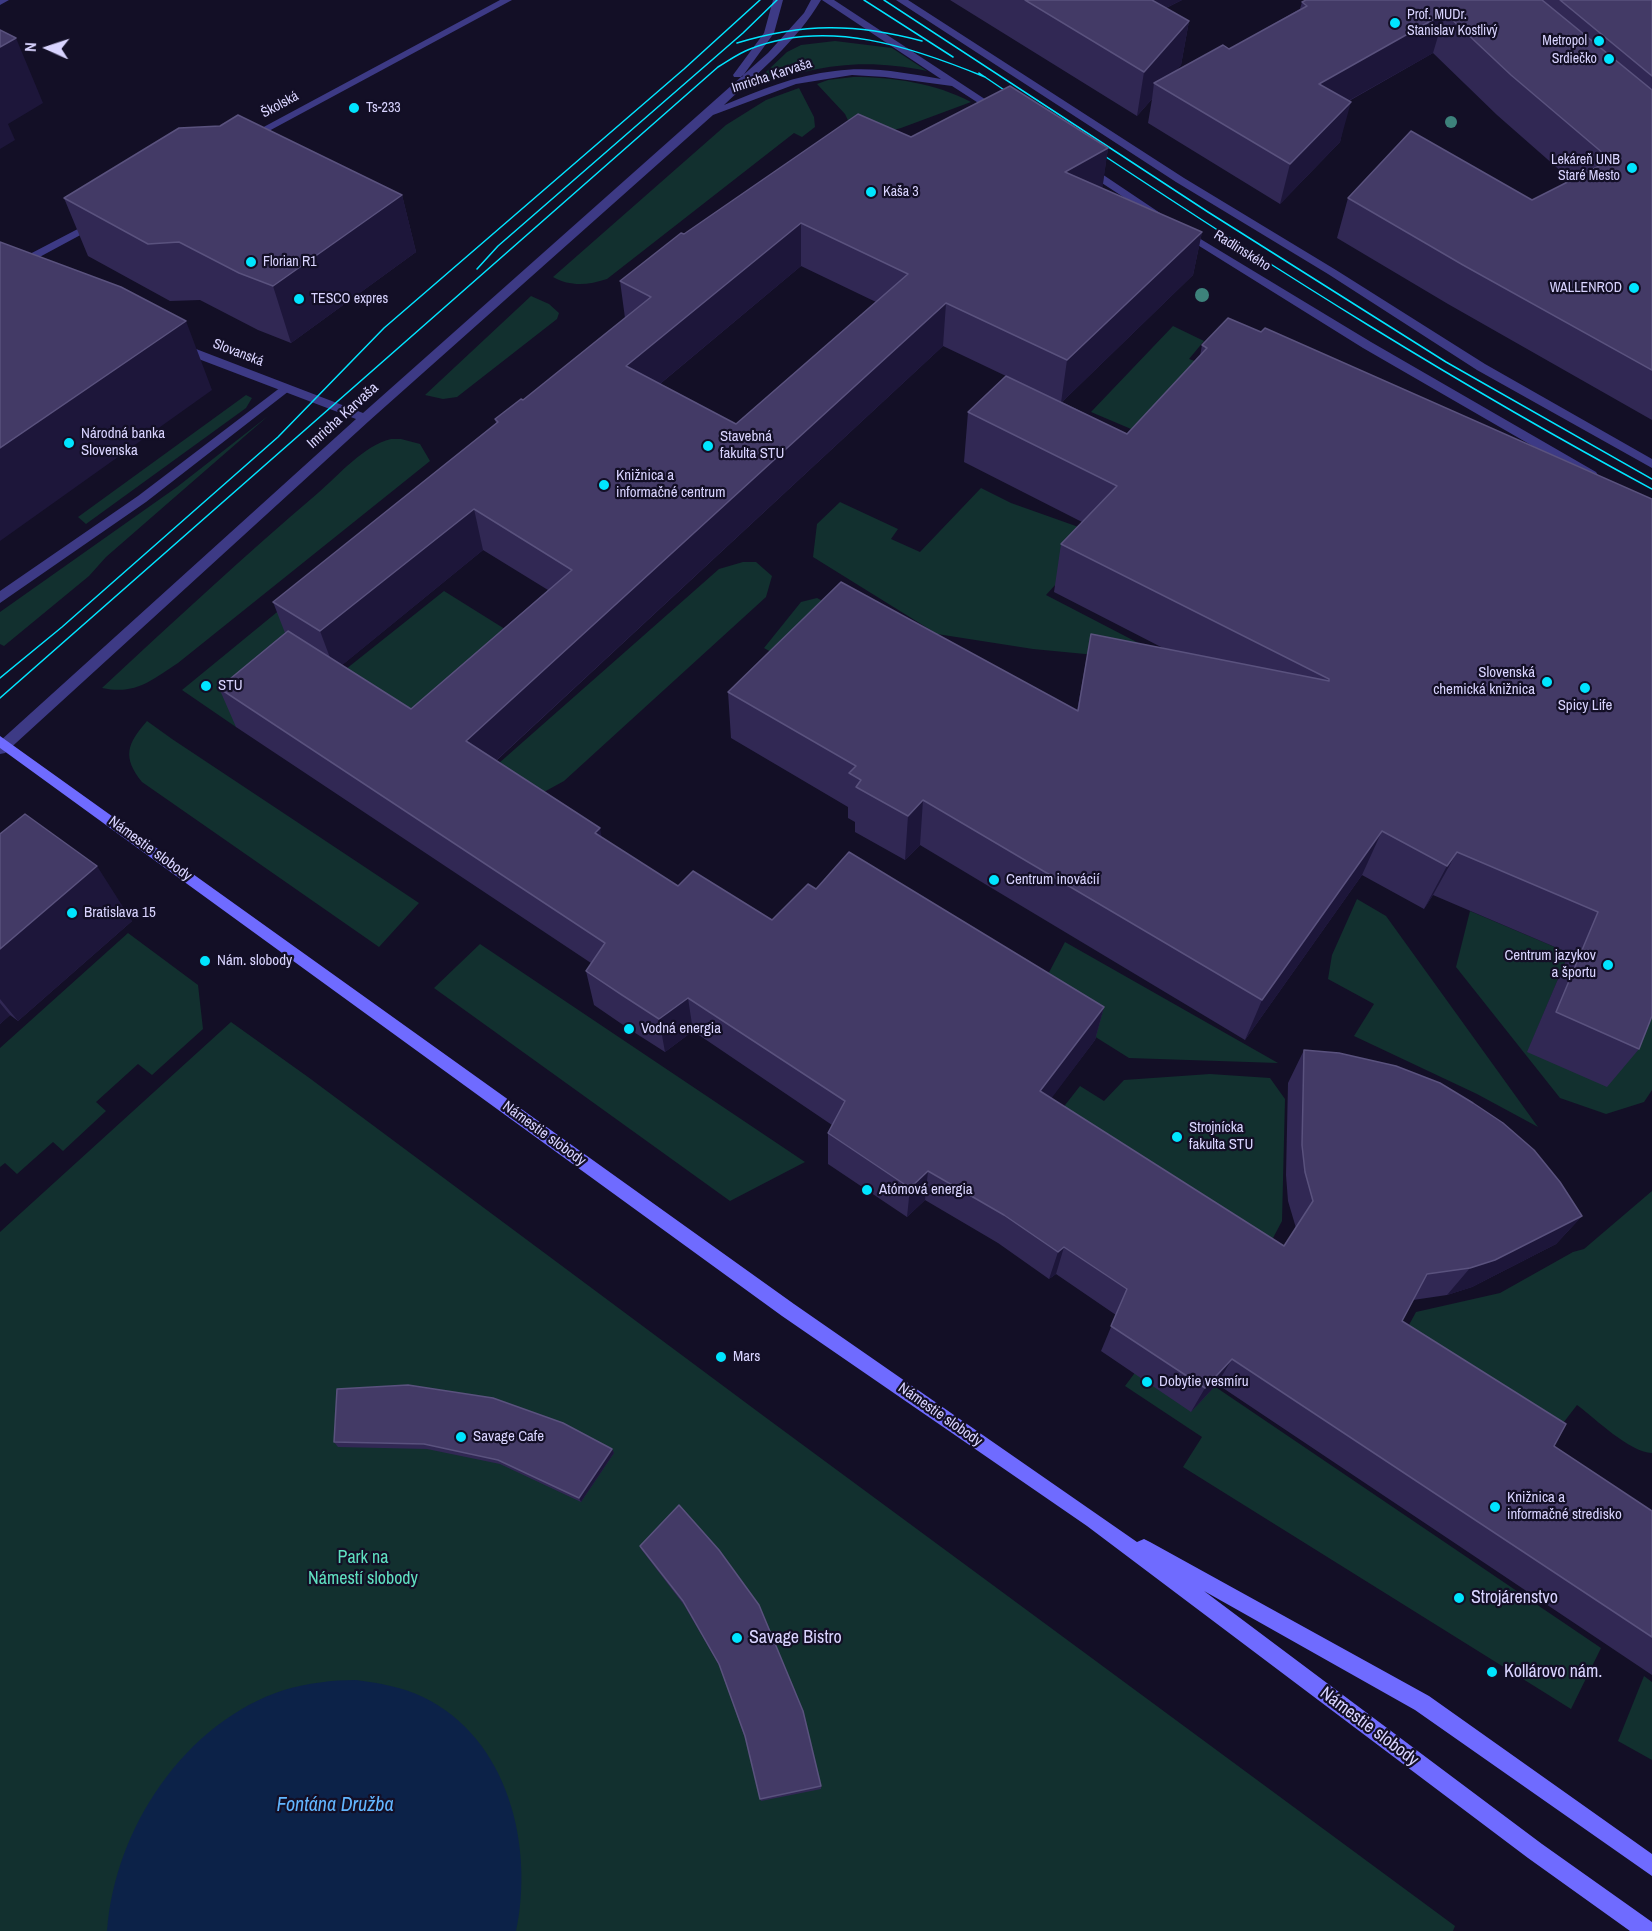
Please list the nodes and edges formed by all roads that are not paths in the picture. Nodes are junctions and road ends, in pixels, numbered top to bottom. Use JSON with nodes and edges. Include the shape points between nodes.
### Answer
{"nodes":[{"id":1,"x":4,"y":0,"type":"edge"},
{"id":2,"x":507,"y":0,"type":"edge"},
{"id":3,"x":778,"y":0,"type":"edge"},
{"id":4,"x":816,"y":0,"type":"edge"},
{"id":5,"x":827,"y":0,"type":"edge"},
{"id":6,"x":901,"y":0,"type":"edge"},
{"id":7,"x":0,"y":2,"type":"edge"},
{"id":8,"x":956,"y":83,"type":"junction"},
{"id":9,"x":706,"y":115,"type":"junction"},
{"id":10,"x":1006,"y":116,"type":"edge"},
{"id":11,"x":236,"y":145,"type":"edge"},
{"id":12,"x":1071,"y":159,"type":"edge"},
{"id":13,"x":102,"y":219,"type":"edge"},
{"id":14,"x":12,"y":282,"type":"edge"},
{"id":15,"x":166,"y":342,"type":"dead end"},
{"id":16,"x":285,"y":388,"type":"junction"},
{"id":17,"x":365,"y":418,"type":"junction"},
{"id":18,"x":1652,"y":464,"type":"edge"},
{"id":19,"x":1606,"y":483,"type":"edge"},
{"id":20,"x":0,"y":598,"type":"edge"},
{"id":21,"x":2,"y":745,"type":"edge"},
{"id":22,"x":1093,"y":1520,"type":"junction"},
{"id":23,"x":1652,"y":1866,"type":"edge"},
{"id":24,"x":1647,"y":1931,"type":"edge"}],
"edges":[{"from":1,"to":7,"type":"street"},
{"from":2,"to":11,"type":"street","name":"Školská"},
{"from":3,"to":9,"type":"street","name":"Imricha Karvaša","via":[[774,23],[762,45]]},
{"from":4,"to":9,"type":"street","name":"Imricha Karvaša","via":[[779,47]]},
{"from":5,"to":8,"type":"street"},
{"from":6,"to":18,"type":"street","name":"Radlinského","via":[[1179,180],[1480,367]]},
{"from":8,"to":9,"type":"street","name":"Imricha Karvaša","via":[[879,73],[819,76]]},
{"from":8,"to":10,"type":"street"},
{"from":9,"to":17,"type":"street","name":"Imricha Karvaša"},
{"from":12,"to":19,"type":"street","name":"Radlinského","via":[[1347,333]]},
{"from":13,"to":14,"type":"street","via":[[30,258]]},
{"from":15,"to":16,"type":"street","name":"Slovanská"},
{"from":16,"to":17,"type":"street","name":"Slovanská"},
{"from":16,"to":20,"type":"street","via":[[142,499]]},
{"from":17,"to":21,"type":"street","name":"Imricha Karvaša"},
{"from":21,"to":22,"type":"main road","name":"Námestie slobody","via":[[778,1303]]},
{"from":22,"to":23,"type":"main road","name":"Námestie slobody","via":[[1422,1703]]},
{"from":22,"to":24,"type":"main road","name":"Námestie slobody"}]}
